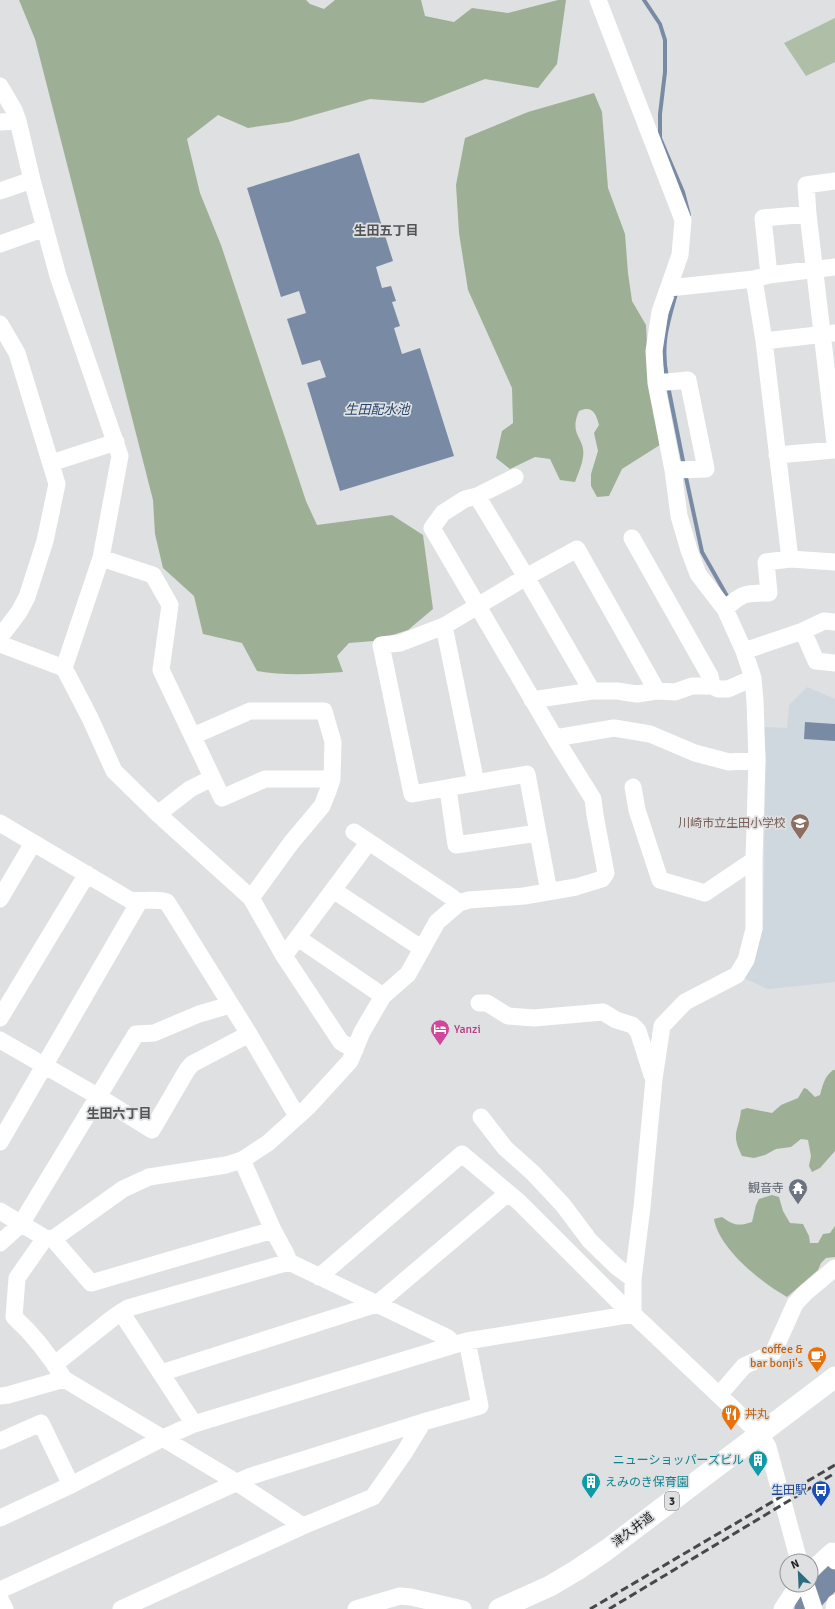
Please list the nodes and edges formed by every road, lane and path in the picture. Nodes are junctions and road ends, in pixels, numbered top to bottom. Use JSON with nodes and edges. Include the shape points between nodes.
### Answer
{"nodes":[{"id":1,"x":598,"y":0,"type":"edge"},
{"id":2,"x":0,"y":86,"type":"edge"},
{"id":3,"x":18,"y":121,"type":"junction"},
{"id":4,"x":0,"y":122,"type":"edge"},
{"id":5,"x":32,"y":180,"type":"junction"},
{"id":6,"x":835,"y":181,"type":"edge"},
{"id":7,"x":0,"y":191,"type":"edge"},
{"id":8,"x":808,"y":214,"type":"junction"},
{"id":9,"x":46,"y":228,"type":"junction"},
{"id":10,"x":0,"y":244,"type":"edge"},
{"id":11,"x":835,"y":268,"type":"edge"},
{"id":12,"x":814,"y":270,"type":"junction"},
{"id":13,"x":762,"y":277,"type":"junction"},
{"id":14,"x":669,"y":288,"type":"junction"},
{"id":15,"x":0,"y":324,"type":"edge"},
{"id":16,"x":829,"y":333,"type":"edge"},
{"id":17,"x":764,"y":341,"type":"junction"},
{"id":18,"x":656,"y":383,"type":"junction"},
{"id":19,"x":116,"y":442,"type":"junction"},
{"id":20,"x":835,"y":443,"type":"edge"},
{"id":21,"x":835,"y":450,"type":"edge"},
{"id":22,"x":777,"y":456,"type":"junction"},
{"id":23,"x":51,"y":463,"type":"junction"},
{"id":24,"x":673,"y":470,"type":"junction"},
{"id":25,"x":515,"y":477,"type":"dead end"},
{"id":26,"x":477,"y":496,"type":"junction"},
{"id":27,"x":632,"y":538,"type":"dead end"},
{"id":28,"x":101,"y":558,"type":"junction"},
{"id":29,"x":790,"y":559,"type":"junction"},
{"id":30,"x":835,"y":562,"type":"edge"},
{"id":31,"x":526,"y":577,"type":"junction"},
{"id":32,"x":478,"y":605,"type":"junction"},
{"id":33,"x":724,"y":609,"type":"junction"},
{"id":34,"x":835,"y":622,"type":"edge"},
{"id":35,"x":444,"y":626,"type":"junction"},
{"id":36,"x":803,"y":631,"type":"junction"},
{"id":37,"x":0,"y":637,"type":"edge"},
{"id":38,"x":0,"y":644,"type":"edge"},
{"id":39,"x":744,"y":651,"type":"junction"},
{"id":40,"x":835,"y":663,"type":"edge"},
{"id":41,"x":64,"y":668,"type":"junction"},
{"id":42,"x":753,"y":678,"type":"junction"},
{"id":43,"x":712,"y":686,"type":"junction"},
{"id":44,"x":592,"y":691,"type":"junction"},
{"id":45,"x":657,"y":691,"type":"junction"},
{"id":46,"x":532,"y":700,"type":"junction"},
{"id":47,"x":192,"y":736,"type":"junction"},
{"id":48,"x":555,"y":738,"type":"junction"},
{"id":49,"x":757,"y":760,"type":"junction"},
{"id":50,"x":212,"y":778,"type":"junction"},
{"id":51,"x":332,"y":779,"type":"junction"},
{"id":52,"x":476,"y":783,"type":"junction"},
{"id":53,"x":633,"y":787,"type":"dead end"},
{"id":54,"x":448,"y":789,"type":"junction"},
{"id":55,"x":158,"y":814,"type":"junction"},
{"id":56,"x":0,"y":823,"type":"edge"},
{"id":57,"x":354,"y":832,"type":"dead end"},
{"id":58,"x":538,"y":833,"type":"junction"},
{"id":59,"x":33,"y":843,"type":"junction"},
{"id":60,"x":368,"y":843,"type":"junction"},
{"id":61,"x":754,"y":860,"type":"junction"},
{"id":62,"x":87,"y":874,"type":"junction"},
{"id":63,"x":333,"y":890,"type":"junction"},
{"id":64,"x":549,"y":892,"type":"junction"},
{"id":65,"x":251,"y":898,"type":"junction"},
{"id":66,"x":0,"y":899,"type":"edge"},
{"id":67,"x":139,"y":902,"type":"junction"},
{"id":68,"x":460,"y":903,"type":"junction"},
{"id":69,"x":298,"y":938,"type":"junction"},
{"id":70,"x":421,"y":948,"type":"junction"},
{"id":71,"x":284,"y":956,"type":"junction"},
{"id":72,"x":383,"y":996,"type":"junction"},
{"id":73,"x":479,"y":1003,"type":"dead end"},
{"id":74,"x":230,"y":1005,"type":"junction"},
{"id":75,"x":0,"y":1018,"type":"edge"},
{"id":76,"x":249,"y":1034,"type":"junction"},
{"id":77,"x":0,"y":1040,"type":"edge"},
{"id":78,"x":355,"y":1050,"type":"junction"},
{"id":79,"x":45,"y":1065,"type":"junction"},
{"id":80,"x":654,"y":1079,"type":"junction"},
{"id":81,"x":99,"y":1097,"type":"junction"},
{"id":82,"x":297,"y":1116,"type":"junction"},
{"id":83,"x":481,"y":1117,"type":"dead end"},
{"id":84,"x":0,"y":1142,"type":"edge"},
{"id":85,"x":242,"y":1160,"type":"junction"},
{"id":86,"x":508,"y":1193,"type":"junction"},
{"id":87,"x":0,"y":1211,"type":"edge"},
{"id":88,"x":21,"y":1224,"type":"junction"},
{"id":89,"x":273,"y":1230,"type":"junction"},
{"id":90,"x":49,"y":1238,"type":"junction"},
{"id":91,"x":0,"y":1243,"type":"edge"},
{"id":92,"x":288,"y":1262,"type":"junction"},
{"id":93,"x":835,"y":1268,"type":"edge"},
{"id":94,"x":319,"y":1277,"type":"junction"},
{"id":95,"x":633,"y":1280,"type":"junction"},
{"id":96,"x":377,"y":1304,"type":"junction"},
{"id":97,"x":121,"y":1312,"type":"junction"},
{"id":98,"x":633,"y":1314,"type":"junction"},
{"id":99,"x":461,"y":1343,"type":"junction"},
{"id":100,"x":54,"y":1364,"type":"junction"},
{"id":101,"x":161,"y":1372,"type":"junction"},
{"id":102,"x":835,"y":1377,"type":"edge"},
{"id":103,"x":64,"y":1379,"type":"junction"},
{"id":104,"x":719,"y":1395,"type":"junction"},
{"id":105,"x":0,"y":1396,"type":"edge"},
{"id":106,"x":423,"y":1422,"type":"junction"},
{"id":107,"x":194,"y":1424,"type":"junction"},
{"id":108,"x":760,"y":1434,"type":"junction"},
{"id":109,"x":163,"y":1438,"type":"junction"},
{"id":110,"x":0,"y":1442,"type":"edge"},
{"id":111,"x":236,"y":1482,"type":"junction"},
{"id":112,"x":71,"y":1486,"type":"junction"},
{"id":113,"x":0,"y":1518,"type":"edge"},
{"id":114,"x":303,"y":1526,"type":"junction"},
{"id":115,"x":797,"y":1553,"type":"edge"},
{"id":116,"x":833,"y":1556,"type":"edge"},
{"id":117,"x":819,"y":1565,"type":"edge"},
{"id":118,"x":0,"y":1590,"type":"edge"},
{"id":119,"x":797,"y":1593,"type":"edge"},
{"id":120,"x":807,"y":1593,"type":"edge"},
{"id":121,"x":0,"y":1599,"type":"edge"},
{"id":122,"x":835,"y":1603,"type":"edge"},
{"id":123,"x":5,"y":1609,"type":"edge"},
{"id":124,"x":121,"y":1609,"type":"edge"},
{"id":125,"x":356,"y":1609,"type":"edge"},
{"id":126,"x":463,"y":1609,"type":"edge"},
{"id":127,"x":499,"y":1609,"type":"edge"},
{"id":128,"x":782,"y":1609,"type":"edge"},
{"id":129,"x":814,"y":1609,"type":"edge"},
{"id":130,"x":834,"y":1609,"type":"edge"}],
"edges":[{"from":1,"to":14,"type":"street","via":[[683,220],[680,255]]},
{"from":2,"to":3,"type":"street"},
{"from":3,"to":4,"type":"street"},
{"from":3,"to":5,"type":"street"},
{"from":5,"to":7,"type":"street"},
{"from":5,"to":9,"type":"street"},
{"from":6,"to":8,"type":"street","via":[[806,184]]},
{"from":8,"to":12,"type":"street"},
{"from":8,"to":13,"type":"street","via":[[763,218]]},
{"from":9,"to":10,"type":"street"},
{"from":9,"to":19,"type":"street","via":[[58,276]]},
{"from":11,"to":12,"type":"street"},
{"from":12,"to":13,"type":"street"},
{"from":12,"to":16,"type":"street"},
{"from":13,"to":14,"type":"street"},
{"from":13,"to":17,"type":"street"},
{"from":14,"to":18,"type":"street","via":[[660,312],[654,350]]},
{"from":15,"to":23,"type":"street","via":[[17,353]]},
{"from":16,"to":17,"type":"street"},
{"from":16,"to":20,"type":"street"},
{"from":17,"to":22,"type":"street"},
{"from":18,"to":24,"type":"street"},
{"from":18,"to":24,"type":"street","via":[[688,380],[706,469]]},
{"from":19,"to":23,"type":"street"},
{"from":19,"to":28,"type":"street","via":[[120,456]]},
{"from":21,"to":22,"type":"street"},
{"from":22,"to":29,"type":"street"},
{"from":23,"to":37,"type":"street","via":[[57,484],[45,541],[27,597]]},
{"from":24,"to":33,"type":"street","via":[[679,516],[689,550],[698,574]]},
{"from":25,"to":26,"type":"street"},
{"from":26,"to":31,"type":"street"},
{"from":26,"to":32,"type":"street","via":[[465,499],[443,513],[432,528]]},
{"from":27,"to":43,"type":"street","via":[[710,676]]},
{"from":28,"to":41,"type":"street"},
{"from":28,"to":47,"type":"street","via":[[153,575],[170,605],[161,670]]},
{"from":29,"to":30,"type":"street"},
{"from":29,"to":33,"type":"street","via":[[766,562],[768,593],[747,593]]},
{"from":31,"to":32,"type":"street"},
{"from":31,"to":44,"type":"street"},
{"from":31,"to":45,"type":"street","via":[[577,549]]},
{"from":32,"to":35,"type":"street"},
{"from":32,"to":46,"type":"street"},
{"from":33,"to":39,"type":"street"},
{"from":34,"to":36,"type":"street","via":[[824,621]]},
{"from":35,"to":52,"type":"street"},
{"from":35,"to":54,"type":"street","via":[[400,643],[381,645],[412,794]]},
{"from":36,"to":39,"type":"street"},
{"from":36,"to":40,"type":"street","via":[[816,661]]},
{"from":38,"to":41,"type":"street"},
{"from":39,"to":42,"type":"street"},
{"from":41,"to":55,"type":"street","via":[[114,771]]},
{"from":42,"to":43,"type":"street","via":[[728,689]]},
{"from":42,"to":49,"type":"street"},
{"from":43,"to":45,"type":"street","via":[[692,686],[675,692]]},
{"from":44,"to":45,"type":"street","via":[[637,694]]},
{"from":44,"to":46,"type":"street"},
{"from":46,"to":48,"type":"street"},
{"from":47,"to":50,"type":"street"},
{"from":47,"to":51,"type":"street","via":[[250,711],[324,711],[333,742]]},
{"from":48,"to":49,"type":"street","via":[[614,728],[650,734],[695,753],[729,762]]},
{"from":48,"to":64,"type":"street","via":[[593,798],[606,872],[602,879]]},
{"from":49,"to":61,"type":"street"},
{"from":50,"to":51,"type":"street","via":[[222,798],[265,779]]},
{"from":50,"to":55,"type":"street","via":[[190,789]]},
{"from":51,"to":65,"type":"street","via":[[322,806]]},
{"from":52,"to":54,"type":"street"},
{"from":52,"to":58,"type":"street","via":[[527,774]]},
{"from":53,"to":61,"type":"street","via":[[637,810],[660,880],[704,893]]},
{"from":54,"to":58,"type":"street","via":[[456,845]]},
{"from":55,"to":65,"type":"street"},
{"from":56,"to":59,"type":"street"},
{"from":57,"to":60,"type":"street"},
{"from":58,"to":64,"type":"street"},
{"from":59,"to":62,"type":"street"},
{"from":59,"to":66,"type":"street"},
{"from":60,"to":63,"type":"street"},
{"from":60,"to":68,"type":"street"},
{"from":61,"to":80,"type":"street","via":[[754,929],[746,960],[737,975],[685,1002],[662,1026]]},
{"from":62,"to":67,"type":"street","via":[[130,900]]},
{"from":62,"to":75,"type":"street"},
{"from":63,"to":69,"type":"street"},
{"from":63,"to":70,"type":"street"},
{"from":64,"to":68,"type":"street"},
{"from":65,"to":71,"type":"street"},
{"from":67,"to":74,"type":"street","via":[[167,902]]},
{"from":67,"to":79,"type":"street"},
{"from":68,"to":70,"type":"street","via":[[437,922]]},
{"from":69,"to":71,"type":"street"},
{"from":69,"to":72,"type":"street"},
{"from":70,"to":72,"type":"street","via":[[408,974]]},
{"from":71,"to":78,"type":"street","via":[[340,1042]]},
{"from":72,"to":78,"type":"street","via":[[362,1032]]},
{"from":73,"to":80,"type":"street","via":[[487,1003],[508,1016],[534,1018],[603,1012],[632,1025],[638,1031]]},
{"from":74,"to":76,"type":"street"},
{"from":74,"to":81,"type":"street","via":[[199,1014],[154,1033],[136,1034]]},
{"from":76,"to":81,"type":"street","via":[[192,1064],[152,1130]]},
{"from":76,"to":82,"type":"street"},
{"from":77,"to":79,"type":"street"},
{"from":78,"to":82,"type":"street","via":[[350,1061]]},
{"from":79,"to":81,"type":"street"},
{"from":79,"to":84,"type":"street"},
{"from":80,"to":95,"type":"street"},
{"from":81,"to":88,"type":"street"},
{"from":82,"to":85,"type":"street","via":[[268,1143]]},
{"from":83,"to":95,"type":"street","via":[[505,1148],[533,1173],[563,1206],[590,1241]]},
{"from":85,"to":89,"type":"street"},
{"from":85,"to":90,"type":"street","via":[[226,1165],[149,1177],[123,1189]]},
{"from":86,"to":94,"type":"street","via":[[462,1154]]},
{"from":86,"to":96,"type":"street"},
{"from":86,"to":98,"type":"street"},
{"from":87,"to":88,"type":"street"},
{"from":88,"to":90,"type":"street"},
{"from":88,"to":91,"type":"street"},
{"from":89,"to":90,"type":"street","via":[[91,1283]]},
{"from":89,"to":92,"type":"street"},
{"from":90,"to":100,"type":"street","via":[[17,1278],[14,1317],[32,1333]]},
{"from":92,"to":94,"type":"street"},
{"from":92,"to":97,"type":"street"},
{"from":93,"to":104,"type":"street","via":[[795,1304],[773,1353],[744,1366]]},
{"from":94,"to":96,"type":"street"},
{"from":95,"to":98,"type":"street"},
{"from":96,"to":99,"type":"street"},
{"from":96,"to":101,"type":"street"},
{"from":97,"to":100,"type":"street"},
{"from":97,"to":101,"type":"street"},
{"from":98,"to":99,"type":"street"},
{"from":98,"to":104,"type":"street"},
{"from":99,"to":106,"type":"street","via":[[480,1406]]},
{"from":99,"to":107,"type":"street"},
{"from":100,"to":103,"type":"street"},
{"from":101,"to":107,"type":"street"},
{"from":102,"to":108,"type":"main road","name":"津久井道","number":"3"},
{"from":103,"to":105,"type":"street"},
{"from":103,"to":109,"type":"street"},
{"from":104,"to":108,"type":"street"},
{"from":106,"to":111,"type":"street"},
{"from":106,"to":114,"type":"street","via":[[373,1497]]},
{"from":107,"to":109,"type":"street"},
{"from":108,"to":115,"type":"street","via":[[768,1447]]},
{"from":108,"to":127,"type":"main road","name":"津久井道","number":"3","via":[[614,1545],[577,1570],[550,1586]]},
{"from":109,"to":111,"type":"street"},
{"from":109,"to":112,"type":"street"},
{"from":110,"to":112,"type":"street","via":[[41,1423]]},
{"from":111,"to":114,"type":"street"},
{"from":111,"to":118,"type":"street"},
{"from":112,"to":113,"type":"street"},
{"from":114,"to":124,"type":"street"},
{"from":116,"to":117,"type":"street"},
{"from":119,"to":128,"type":"street"},
{"from":120,"to":129,"type":"street"},
{"from":121,"to":123,"type":"street"},
{"from":122,"to":130,"type":"street"},
{"from":125,"to":126,"type":"street","via":[[400,1596]]}]}
